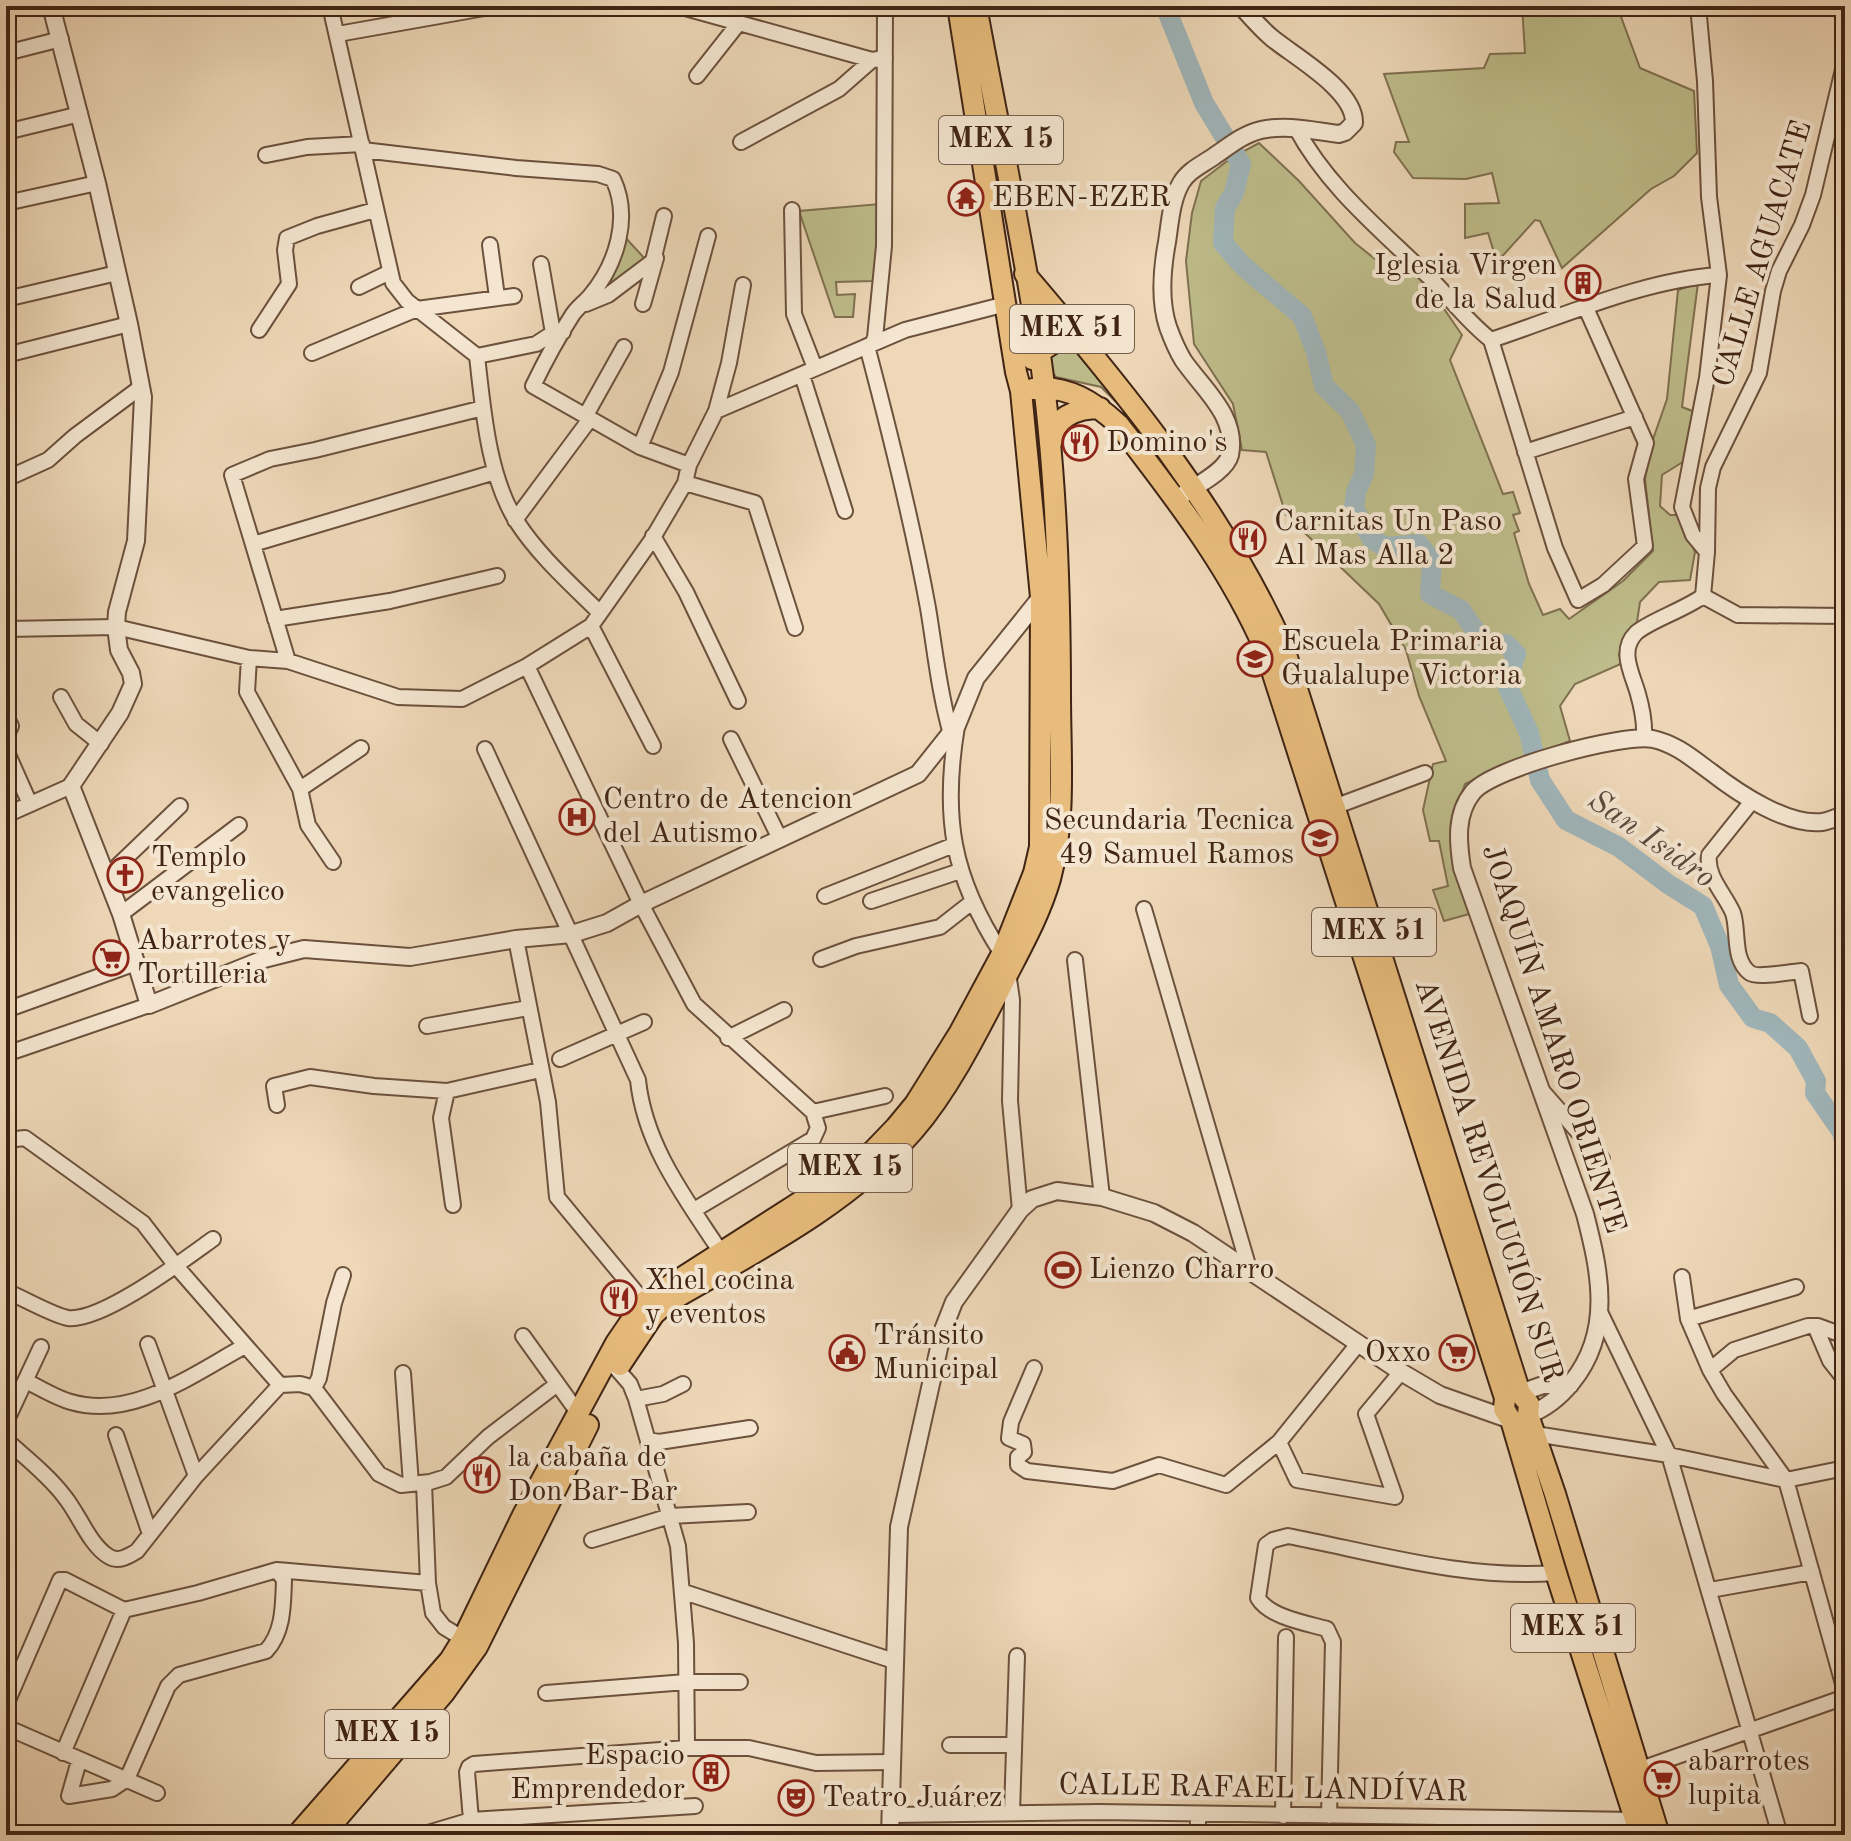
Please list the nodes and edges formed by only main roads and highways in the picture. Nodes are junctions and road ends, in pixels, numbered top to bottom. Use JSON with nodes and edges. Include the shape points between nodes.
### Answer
{"nodes":[{"id":1,"x":958,"y":6,"type":"edge"},
{"id":2,"x":976,"y":6,"type":"edge"},
{"id":3,"x":998,"y":253,"type":"junction"},
{"id":4,"x":1025,"y":274,"type":"junction"},
{"id":5,"x":1081,"y":340,"type":"junction"},
{"id":6,"x":1039,"y":353,"type":"junction"},
{"id":7,"x":1018,"y":382,"type":"junction"},
{"id":8,"x":1044,"y":388,"type":"junction"},
{"id":9,"x":1100,"y":408,"type":"junction"},
{"id":10,"x":1050,"y":452,"type":"junction"},
{"id":11,"x":1184,"y":494,"type":"junction"},
{"id":12,"x":1051,"y":601,"type":"junction"},
{"id":13,"x":726,"y":1259,"type":"junction"},
{"id":14,"x":1513,"y":1396,"type":"junction"},
{"id":15,"x":1525,"y":1423,"type":"junction"},
{"id":16,"x":470,"y":1643,"type":"junction"},
{"id":17,"x":1637,"y":1827,"type":"edge"},
{"id":18,"x":297,"y":1835,"type":"edge"},
{"id":19,"x":323,"y":1835,"type":"edge"},
{"id":20,"x":1659,"y":1835,"type":"edge"}],
"edges":[{"from":1,"to":3,"type":"main road","number":"MEX 15"},
{"from":2,"to":4,"type":"main road","number":"MEX 15"},
{"from":3,"to":4,"type":"main road","name":"AVENIDA REVOLUCIÓN SUR","number":"MEX 51"},
{"from":3,"to":7,"type":"main road","number":"MEX 15"},
{"from":4,"to":5,"type":"main road","name":"AVENIDA REVOLUCIÓN SUR","number":"MEX 51"},
{"from":4,"to":6,"type":"main road","number":"MEX 15"},
{"from":5,"to":6,"type":"main road","via":[[1053,341]]},
{"from":5,"to":11,"type":"main road","name":"AVENIDA REVOLUCIÓN SUR","number":"MEX 51","via":[[1117,384]]},
{"from":6,"to":7,"type":"main road"},
{"from":6,"to":8,"type":"main road","number":"MEX 15"},
{"from":7,"to":8,"type":"main road","name":"AVENIDA REVOLUCIÓN SUR","number":"MEX 51"},
{"from":7,"to":12,"type":"main road","number":"MEX 15"},
{"from":8,"to":9,"type":"main road","name":"AVENIDA REVOLUCIÓN SUR","number":"MEX 51","via":[[1077,395]]},
{"from":8,"to":10,"type":"main road","number":"MEX 15"},
{"from":9,"to":10,"type":"main road","via":[[1080,409],[1062,418],[1051,435]]},
{"from":9,"to":11,"type":"main road","name":"AVENIDA REVOLUCIÓN SUR","number":"MEX 51"},
{"from":10,"to":12,"type":"main road","number":"MEX 15","via":[[1058,527]]},
{"from":11,"to":14,"type":"main road","name":"AVENIDA REVOLUCIÓN SUR","number":"MEX 51","via":[[1266,652]]},
{"from":11,"to":14,"type":"main road","name":"AVENIDA REVOLUCIÓN SUR","number":"MEX 51","via":[[1256,585],[1280,639]]},
{"from":12,"to":13,"type":"main road","number":"MEX 15","via":[[1060,813],[1056,848],[1028,936],[1005,963],[992,1005],[911,1133],[833,1201],[773,1241]]},
{"from":13,"to":16,"type":"main road","number":"MEX 15","via":[[665,1304],[630,1347]]},
{"from":13,"to":16,"type":"main road","number":"MEX 15","via":[[644,1302],[616,1343],[523,1515]]},
{"from":14,"to":15,"type":"main road","name":"AVENIDA REVOLUCIÓN SUR","number":"MEX 51","via":[[1504,1412]]},
{"from":15,"to":17,"type":"main road","name":"AVENIDA REVOLUCIÓN SUR","number":"MEX 51","via":[[1556,1573]]},
{"from":15,"to":20,"type":"main road","name":"AVENIDA REVOLUCIÓN SUR","number":"MEX 51"},
{"from":16,"to":18,"type":"main road","number":"MEX 15"},
{"from":16,"to":19,"type":"main road","number":"MEX 15","via":[[444,1693]]}]}
